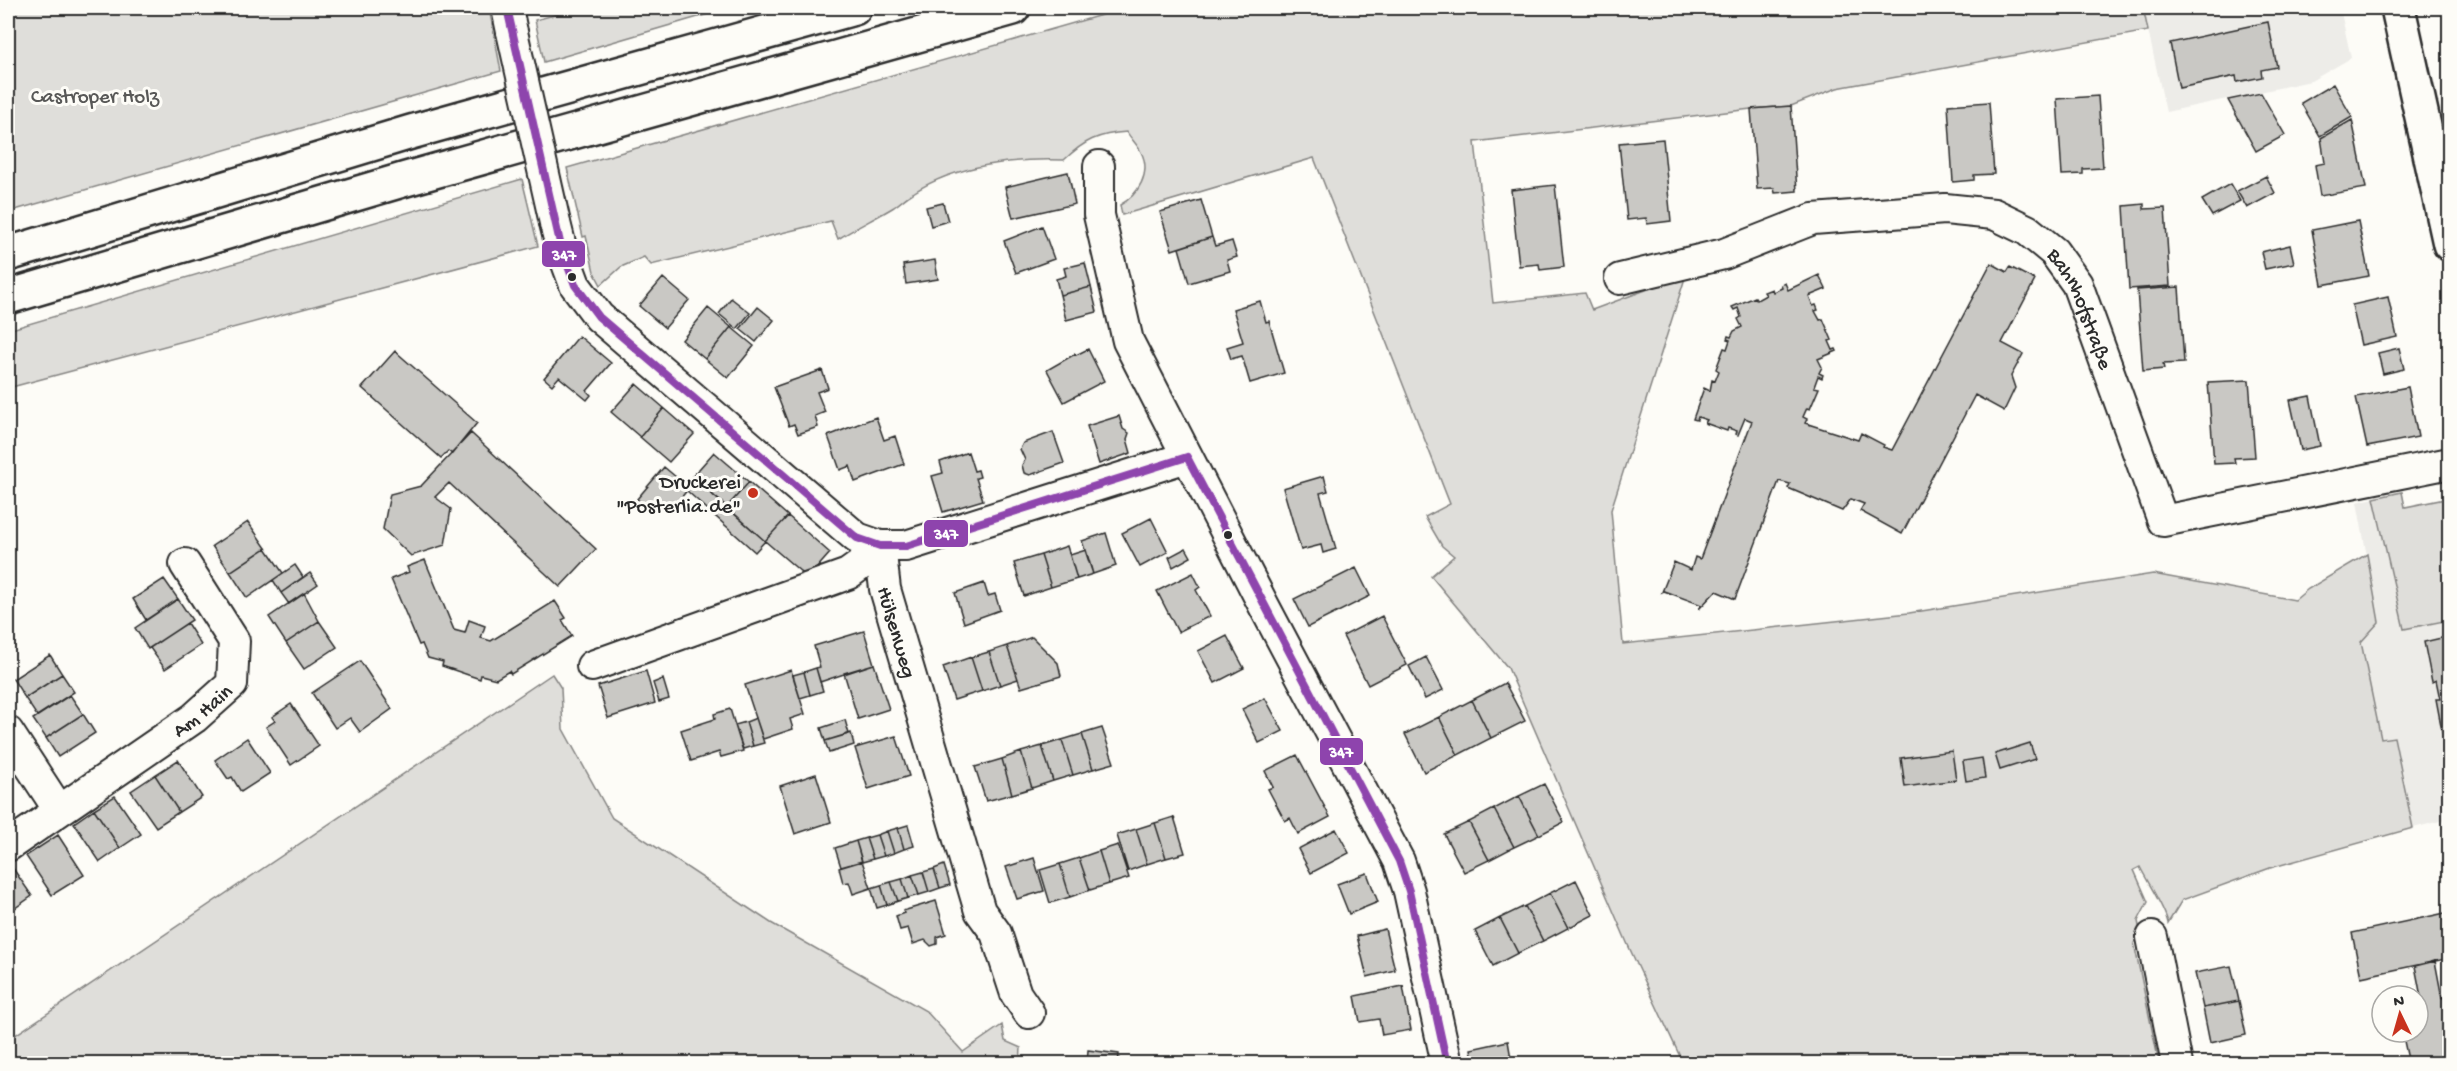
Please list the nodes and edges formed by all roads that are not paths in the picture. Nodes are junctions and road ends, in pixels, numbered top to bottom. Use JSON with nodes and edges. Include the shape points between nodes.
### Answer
{"nodes":[{"id":1,"x":854,"y":8,"type":"edge"},
{"id":2,"x":1013,"y":8,"type":"edge"},
{"id":3,"x":2398,"y":8,"type":"edge"},
{"id":4,"x":510,"y":20,"type":"edge"},
{"id":5,"x":1099,"y":166,"type":"dead end"},
{"id":6,"x":2450,"y":244,"type":"edge"},
{"id":7,"x":8,"y":254,"type":"edge"},
{"id":8,"x":1620,"y":279,"type":"dead end"},
{"id":9,"x":8,"y":297,"type":"edge"},
{"id":10,"x":1187,"y":457,"type":"junction"},
{"id":11,"x":2450,"y":463,"type":"edge"},
{"id":12,"x":880,"y":546,"type":"junction"},
{"id":13,"x":185,"y":564,"type":"dead end"},
{"id":14,"x":592,"y":666,"type":"dead end"},
{"id":15,"x":8,"y":732,"type":"edge"},
{"id":16,"x":60,"y":810,"type":"junction"},
{"id":17,"x":8,"y":846,"type":"edge"},
{"id":18,"x":2152,"y":937,"type":"dead end"},
{"id":19,"x":1029,"y":1013,"type":"dead end"},
{"id":20,"x":1448,"y":1064,"type":"edge"},
{"id":21,"x":2177,"y":1064,"type":"edge"}],
"edges":[{"from":1,"to":7,"type":"main road","via":[[411,132]]},
{"from":2,"to":9,"type":"main road","via":[[406,179]]},
{"from":3,"to":6,"type":"main road"},
{"from":4,"to":12,"type":"street","bridge":true,"via":[[555,223],[575,285],[599,317],[858,538]]},
{"from":5,"to":10,"type":"street","via":[[1100,215],[1128,341]]},
{"from":8,"to":11,"type":"street","name":"Bahnhofstraße","via":[[1724,254],[1813,219],[1945,209],[1994,214],[2027,230],[2054,252],[2077,284],[2163,521]]},
{"from":10,"to":12,"type":"street","via":[[906,546]]},
{"from":10,"to":20,"type":"street","via":[[1399,861]]},
{"from":12,"to":14,"type":"street","name":"Hülsenweg","via":[[848,574]]},
{"from":12,"to":19,"type":"street","name":"Hülsenweg","via":[[885,589],[980,911],[996,933],[1016,994]]},
{"from":13,"to":16,"type":"street","name":"Am Hain","via":[[234,641],[232,684],[194,718]]},
{"from":15,"to":16,"type":"street"},
{"from":16,"to":17,"type":"street","name":"Am Hain"},
{"from":18,"to":21,"type":"street"}]}
